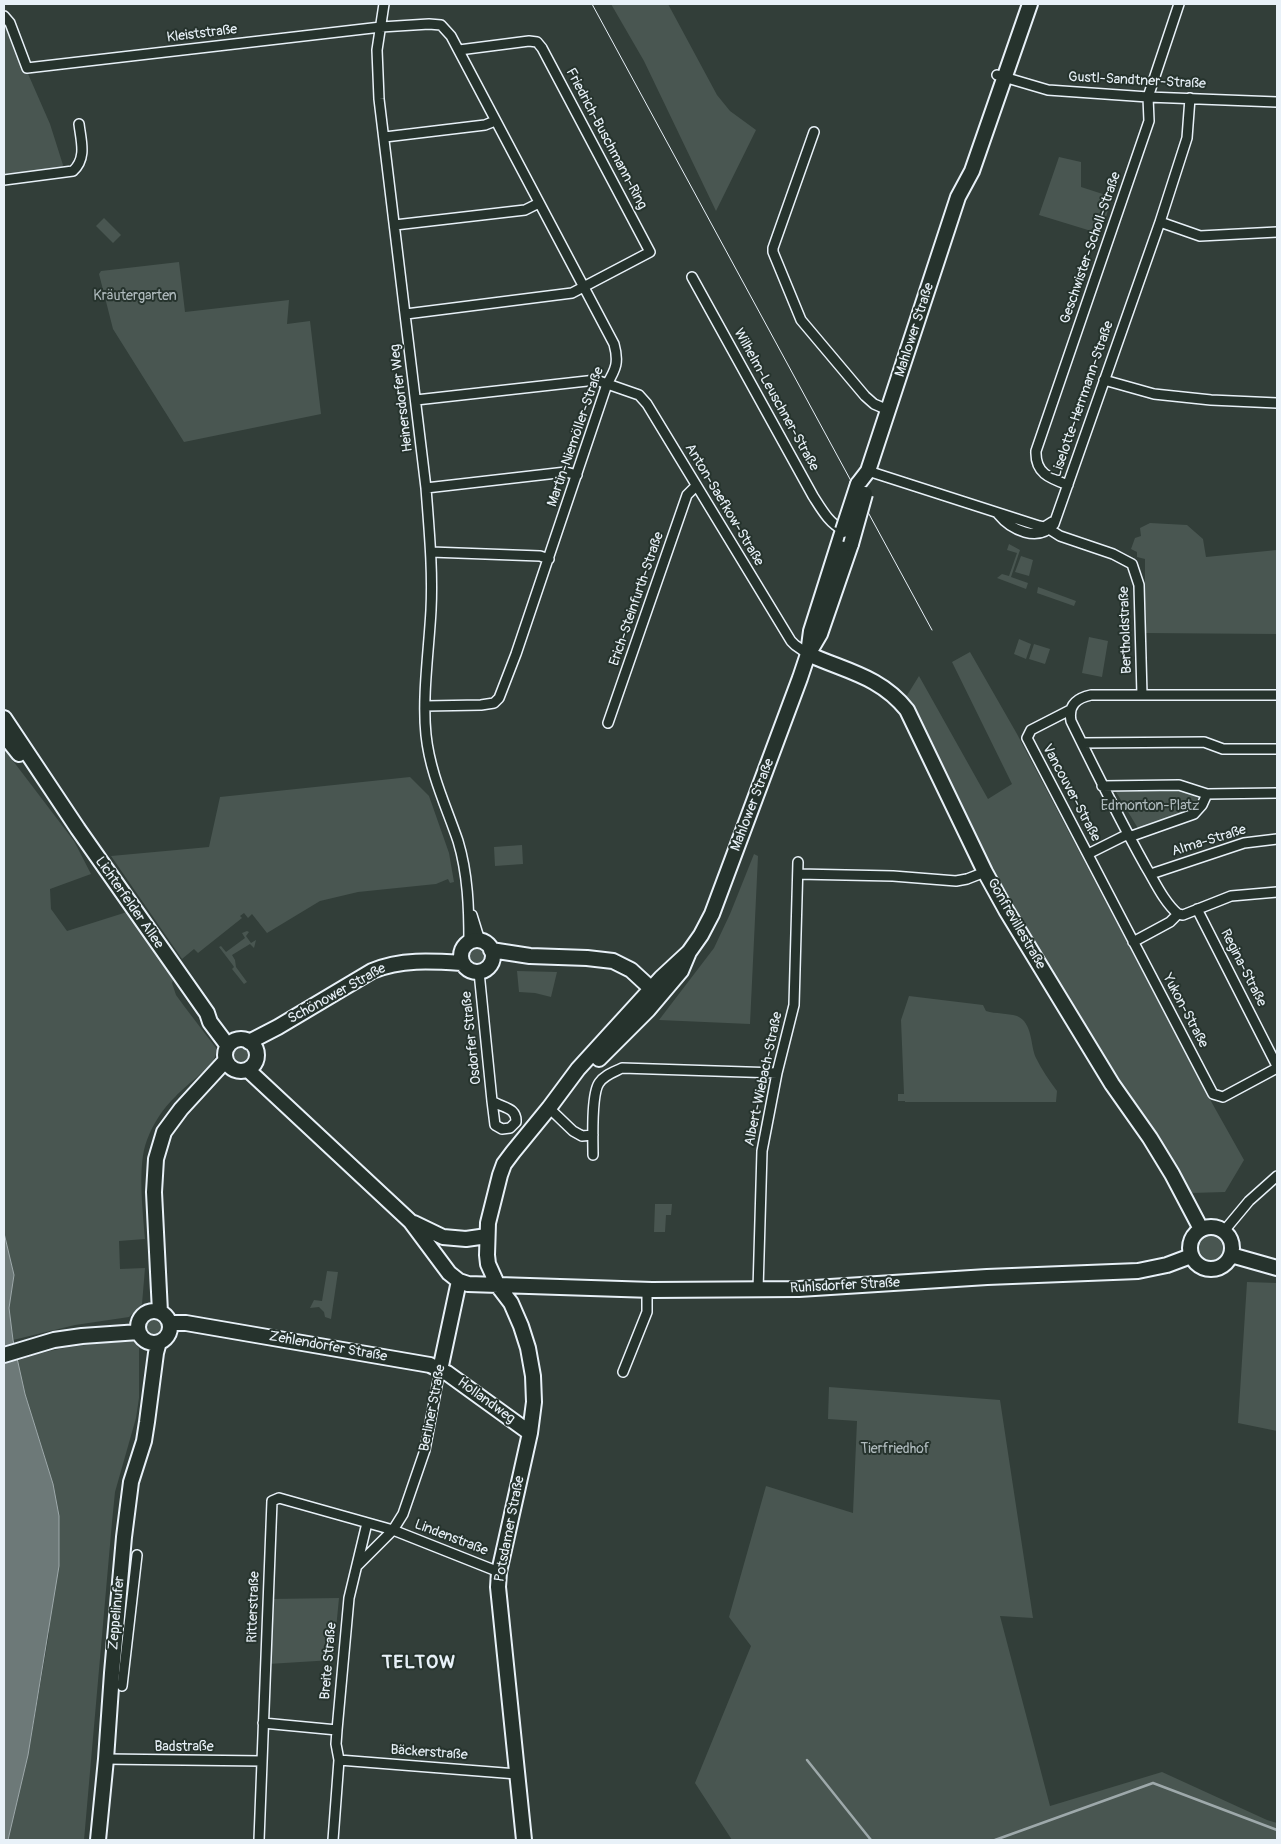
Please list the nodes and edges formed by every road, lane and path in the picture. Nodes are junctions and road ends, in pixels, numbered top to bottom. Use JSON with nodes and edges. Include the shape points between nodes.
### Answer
{"nodes":[{"id":1,"x":384,"y":4,"type":"edge"},
{"id":2,"x":1023,"y":4,"type":"edge"},
{"id":3,"x":1030,"y":4,"type":"edge"},
{"id":4,"x":1179,"y":4,"type":"edge"},
{"id":5,"x":4,"y":16,"type":"edge"},
{"id":6,"x":381,"y":27,"type":"junction"},
{"id":7,"x":459,"y":50,"type":"junction"},
{"id":8,"x":1001,"y":76,"type":"junction"},
{"id":9,"x":1148,"y":97,"type":"junction"},
{"id":10,"x":1190,"y":98,"type":"junction"},
{"id":11,"x":1277,"y":102,"type":"edge"},
{"id":12,"x":495,"y":121,"type":"junction"},
{"id":13,"x":79,"y":124,"type":"dead end"},
{"id":14,"x":814,"y":132,"type":"dead end"},
{"id":15,"x":384,"y":137,"type":"junction"},
{"id":16,"x":4,"y":180,"type":"edge"},
{"id":17,"x":539,"y":203,"type":"junction"},
{"id":18,"x":1160,"y":222,"type":"junction"},
{"id":19,"x":395,"y":225,"type":"junction"},
{"id":20,"x":1277,"y":232,"type":"edge"},
{"id":21,"x":692,"y":277,"type":"dead end"},
{"id":22,"x":582,"y":287,"type":"junction"},
{"id":23,"x":406,"y":314,"type":"junction"},
{"id":24,"x":1104,"y":380,"type":"junction"},
{"id":25,"x":607,"y":384,"type":"junction"},
{"id":26,"x":416,"y":400,"type":"junction"},
{"id":27,"x":1277,"y":403,"type":"edge"},
{"id":28,"x":888,"y":410,"type":"junction"},
{"id":29,"x":868,"y":471,"type":"junction"},
{"id":30,"x":577,"y":475,"type":"junction"},
{"id":31,"x":1068,"y":485,"type":"junction"},
{"id":32,"x":696,"y":486,"type":"junction"},
{"id":33,"x":426,"y":488,"type":"junction"},
{"id":34,"x":862,"y":489,"type":"junction"},
{"id":35,"x":998,"y":514,"type":"junction"},
{"id":36,"x":1056,"y":518,"type":"junction"},
{"id":37,"x":1049,"y":529,"type":"junction"},
{"id":38,"x":844,"y":530,"type":"junction"},
{"id":39,"x":431,"y":552,"type":"junction"},
{"id":40,"x":549,"y":559,"type":"junction"},
{"id":41,"x":808,"y":654,"type":"junction"},
{"id":42,"x":1142,"y":695,"type":"junction"},
{"id":43,"x":1277,"y":695,"type":"edge"},
{"id":44,"x":426,"y":706,"type":"junction"},
{"id":45,"x":1070,"y":710,"type":"junction"},
{"id":46,"x":4,"y":718,"type":"edge"},
{"id":47,"x":608,"y":723,"type":"dead end"},
{"id":48,"x":4,"y":735,"type":"edge"},
{"id":49,"x":1082,"y":743,"type":"junction"},
{"id":50,"x":1277,"y":749,"type":"edge"},
{"id":51,"x":1102,"y":786,"type":"junction"},
{"id":52,"x":53,"y":792,"type":"junction"},
{"id":53,"x":1277,"y":793,"type":"edge"},
{"id":54,"x":1207,"y":794,"type":"junction"},
{"id":55,"x":1128,"y":836,"type":"junction"},
{"id":56,"x":1277,"y":839,"type":"edge"},
{"id":57,"x":1088,"y":854,"type":"junction"},
{"id":58,"x":798,"y":862,"type":"dead end"},
{"id":59,"x":985,"y":872,"type":"junction"},
{"id":60,"x":798,"y":874,"type":"junction"},
{"id":61,"x":1150,"y":874,"type":"junction"},
{"id":62,"x":1277,"y":892,"type":"edge"},
{"id":63,"x":1197,"y":908,"type":"junction"},
{"id":64,"x":1178,"y":914,"type":"junction"},
{"id":65,"x":1133,"y":942,"type":"junction"},
{"id":66,"x":476,"y":951,"type":"junction"},
{"id":67,"x":479,"y":972,"type":"junction"},
{"id":68,"x":656,"y":992,"type":"junction"},
{"id":69,"x":231,"y":1043,"type":"junction"},
{"id":70,"x":252,"y":1056,"type":"junction"},
{"id":71,"x":230,"y":1065,"type":"junction"},
{"id":72,"x":1277,"y":1067,"type":"edge"},
{"id":73,"x":777,"y":1073,"type":"junction"},
{"id":74,"x":492,"y":1101,"type":"dead end"},
{"id":75,"x":549,"y":1108,"type":"junction"},
{"id":76,"x":593,"y":1135,"type":"junction"},
{"id":77,"x":593,"y":1155,"type":"dead end"},
{"id":78,"x":1277,"y":1176,"type":"edge"},
{"id":79,"x":411,"y":1222,"type":"junction"},
{"id":80,"x":1201,"y":1230,"type":"junction"},
{"id":81,"x":1224,"y":1231,"type":"junction"},
{"id":82,"x":487,"y":1236,"type":"junction"},
{"id":83,"x":1232,"y":1255,"type":"junction"},
{"id":84,"x":1191,"y":1256,"type":"junction"},
{"id":85,"x":1277,"y":1268,"type":"edge"},
{"id":86,"x":459,"y":1281,"type":"junction"},
{"id":87,"x":498,"y":1286,"type":"junction"},
{"id":88,"x":647,"y":1290,"type":"junction"},
{"id":89,"x":758,"y":1290,"type":"junction"},
{"id":90,"x":155,"y":1311,"type":"junction"},
{"id":91,"x":154,"y":1332,"type":"junction"},
{"id":92,"x":4,"y":1355,"type":"edge"},
{"id":93,"x":440,"y":1370,"type":"junction"},
{"id":94,"x":623,"y":1372,"type":"dead end"},
{"id":95,"x":530,"y":1433,"type":"junction"},
{"id":96,"x":367,"y":1523,"type":"junction"},
{"id":97,"x":393,"y":1530,"type":"junction"},
{"id":98,"x":137,"y":1555,"type":"dead end"},
{"id":99,"x":357,"y":1566,"type":"junction"},
{"id":100,"x":499,"y":1572,"type":"junction"},
{"id":101,"x":122,"y":1686,"type":"dead end"},
{"id":102,"x":263,"y":1723,"type":"junction"},
{"id":103,"x":337,"y":1730,"type":"junction"},
{"id":104,"x":106,"y":1759,"type":"junction"},
{"id":105,"x":339,"y":1760,"type":"junction"},
{"id":106,"x":262,"y":1761,"type":"junction"},
{"id":107,"x":517,"y":1774,"type":"junction"},
{"id":108,"x":98,"y":1840,"type":"edge"},
{"id":109,"x":259,"y":1840,"type":"edge"},
{"id":110,"x":333,"y":1840,"type":"edge"},
{"id":111,"x":524,"y":1840,"type":"edge"}],
"edges":[{"from":1,"to":6,"type":"street","name":"Heinersdorfer Weg"},
{"from":2,"to":8,"type":"main road","name":"Mahlower Straße"},
{"from":3,"to":8,"type":"main road","name":"Mahlower Straße"},
{"from":4,"to":9,"type":"street","name":"Geschwister-Scholl-Straße"},
{"from":5,"to":6,"type":"street","name":"Kleiststraße","via":[[10,23],[27,68]]},
{"from":6,"to":7,"type":"street","name":"Martin-Niemöller-Straße","via":[[441,25]]},
{"from":6,"to":15,"type":"street","name":"Heinersdorfer Weg","via":[[377,50]]},
{"from":7,"to":12,"type":"street","name":"Martin-Niemöller-Straße"},
{"from":7,"to":22,"type":"street","name":"Friedrich-Buschmann-Ring","via":[[537,42],[650,252]]},
{"from":8,"to":9,"type":"street","name":"Gustl-Sandtner-Straße","via":[[1048,90]]},
{"from":8,"to":28,"type":"main road","name":"Mahlower Straße","via":[[966,165],[962,188]]},
{"from":9,"to":10,"type":"street","name":"Gustl-Sandtner-Straße"},
{"from":9,"to":31,"type":"street","name":"Geschwister-Scholl-Straße","via":[[1149,121],[1036,451],[1040,469],[1052,479]]},
{"from":10,"to":11,"type":"street","name":"Gustl-Sandtner-Straße"},
{"from":10,"to":18,"type":"street","name":"Liselotte-Herrmann-Straße","via":[[1187,138]]},
{"from":12,"to":15,"type":"street","via":[[485,125]]},
{"from":12,"to":17,"type":"street","name":"Martin-Niemöller-Straße"},
{"from":13,"to":16,"type":"street","via":[[82,156],[73,171]]},
{"from":14,"to":28,"type":"street","via":[[773,252],[801,320],[865,396]]},
{"from":15,"to":19,"type":"street","name":"Heinersdorfer Weg"},
{"from":17,"to":19,"type":"street","via":[[525,210]]},
{"from":17,"to":22,"type":"street","name":"Martin-Niemöller-Straße"},
{"from":18,"to":20,"type":"street","via":[[1200,236]]},
{"from":18,"to":24,"type":"street","name":"Liselotte-Herrmann-Straße"},
{"from":19,"to":23,"type":"street","name":"Heinersdorfer Weg"},
{"from":21,"to":38,"type":"street","name":"Wilhelm-Leuschner-Straße","via":[[813,496],[828,519]]},
{"from":22,"to":23,"type":"street","via":[[572,293]]},
{"from":22,"to":25,"type":"street","name":"Martin-Niemöller-Straße","via":[[614,344],[617,356]]},
{"from":23,"to":26,"type":"street","name":"Heinersdorfer Weg"},
{"from":24,"to":27,"type":"street","via":[[1154,394]]},
{"from":24,"to":31,"type":"street","name":"Liselotte-Herrmann-Straße"},
{"from":25,"to":26,"type":"street","name":"Anton-Saefkow-Straße","via":[[596,380]]},
{"from":25,"to":30,"type":"street","name":"Martin-Niemöller-Straße"},
{"from":25,"to":32,"type":"street","name":"Anton-Saefkow-Straße","via":[[643,399]]},
{"from":26,"to":33,"type":"street","name":"Heinersdorfer Weg"},
{"from":28,"to":29,"type":"main road","name":"Mahlower Straße"},
{"from":29,"to":34,"type":"main road","name":"Mahlower Straße","via":[[870,481]]},
{"from":29,"to":35,"type":"street"},
{"from":30,"to":33,"type":"street","via":[[566,472]]},
{"from":30,"to":40,"type":"street","name":"Martin-Niemöller-Straße"},
{"from":31,"to":36,"type":"street","name":"Liselotte-Herrmann-Straße"},
{"from":32,"to":41,"type":"street","name":"Anton-Saefkow-Straße","via":[[790,641]]},
{"from":32,"to":47,"type":"street","name":"Erich-Steinfurth-Straße","via":[[687,495]]},
{"from":33,"to":39,"type":"street","name":"Heinersdorfer Weg"},
{"from":34,"to":38,"type":"main road","name":"Mahlower Straße","bridge":true},
{"from":34,"to":41,"type":"main road","name":"Mahlower Straße","bridge":true,"via":[[850,544],[820,634]]},
{"from":35,"to":36,"type":"street","via":[[1044,527]]},
{"from":35,"to":37,"type":"street","via":[[1009,525],[1025,532],[1042,533]]},
{"from":36,"to":37,"type":"street","name":"Liselotte-Herrmann-Straße"},
{"from":37,"to":42,"type":"street","name":"Bertholdstraße","via":[[1132,564],[1139,585]]},
{"from":38,"to":41,"type":"main road","name":"Mahlower Straße","via":[[811,631]]},
{"from":39,"to":40,"type":"street"},
{"from":39,"to":44,"type":"street","name":"Heinersdorfer Weg"},
{"from":40,"to":44,"type":"street","name":"Martin-Niemöller-Straße","via":[[499,698],[494,703],[481,705]]},
{"from":41,"to":59,"type":"main road","name":"Gonfrevillestraße","via":[[877,682],[904,706]]},
{"from":41,"to":68,"type":"main road","name":"Mahlower Straße","via":[[712,914],[689,952]]},
{"from":42,"to":43,"type":"street"},
{"from":42,"to":45,"type":"street","name":"Vancouver-Straße","via":[[1091,695],[1079,698]]},
{"from":44,"to":66,"type":"street","name":"Heinersdorfer Weg","via":[[428,749],[438,790],[458,841]]},
{"from":45,"to":49,"type":"street","via":[[1070,721]]},
{"from":45,"to":57,"type":"street","name":"Vancouver-Straße","via":[[1031,730],[1027,738]]},
{"from":46,"to":52,"type":"main road","name":"Lichterfelder Allee"},
{"from":48,"to":52,"type":"main road","name":"Lichterfelder Allee"},
{"from":49,"to":50,"type":"street","via":[[1204,742],[1223,749]]},
{"from":49,"to":51,"type":"street"},
{"from":51,"to":54,"type":"street","via":[[1179,785]]},
{"from":51,"to":55,"type":"street"},
{"from":52,"to":69,"type":"main road","name":"Lichterfelder Allee"},
{"from":53,"to":54,"type":"street"},
{"from":54,"to":55,"type":"street","via":[[1194,814]]},
{"from":55,"to":57,"type":"street","name":"Vancouver-Straße"},
{"from":55,"to":61,"type":"street"},
{"from":56,"to":61,"type":"street","name":"Alma-Straße","via":[[1244,843]]},
{"from":57,"to":65,"type":"street","name":"Vancouver-Straße"},
{"from":58,"to":60,"type":"street","name":"Albert-Wiebach-Straße"},
{"from":59,"to":60,"type":"street","via":[[956,881]]},
{"from":59,"to":80,"type":"main road","name":"Gonfrevillestraße","via":[[1107,1076],[1172,1174]]},
{"from":60,"to":73,"type":"street","name":"Albert-Wiebach-Straße","via":[[794,1005]]},
{"from":61,"to":64,"type":"street"},
{"from":62,"to":63,"type":"street","via":[[1231,896]]},
{"from":63,"to":64,"type":"street","via":[[1184,915]]},
{"from":63,"to":72,"type":"street","name":"Regina-Straße"},
{"from":64,"to":65,"type":"street","via":[[1170,922]]},
{"from":65,"to":72,"type":"street","name":"Yukon-Straße","via":[[1213,1094],[1223,1097]]},
{"from":66,"to":67,"type":"main road","via":[[487,968]]},
{"from":66,"to":67,"type":"main road","via":[[469,970]]},
{"from":66,"to":68,"type":"main road","name":"Schönower Straße","via":[[604,959],[631,970]]},
{"from":66,"to":70,"type":"main road","name":"Schönower Straße","via":[[427,961],[399,962],[372,971],[278,1027]]},
{"from":67,"to":74,"type":"street","name":"Osdorfer Straße"},
{"from":68,"to":75,"type":"main road","name":"Mahlower Straße","via":[[578,1069]]},
{"from":69,"to":70,"type":"main road","via":[[242,1040]]},
{"from":69,"to":71,"type":"main road","via":[[225,1055]]},
{"from":70,"to":71,"type":"main road","via":[[243,1071]]},
{"from":70,"to":79,"type":"main road","via":[[269,1091]]},
{"from":71,"to":90,"type":"main road","via":[[172,1120],[158,1148],[154,1182]]},
{"from":73,"to":76,"type":"street","via":[[622,1068],[598,1084]]},
{"from":73,"to":89,"type":"street","name":"Albert-Wiebach-Straße","via":[[762,1150]]},
{"from":75,"to":76,"type":"street","via":[[582,1136]]},
{"from":75,"to":82,"type":"main road","name":"Mahlower Straße","via":[[504,1164],[490,1212]]},
{"from":76,"to":77,"type":"street"},
{"from":78,"to":81,"type":"street","via":[[1249,1201]]},
{"from":79,"to":82,"type":"main road","via":[[443,1238]]},
{"from":79,"to":86,"type":"main road","via":[[440,1263]]},
{"from":80,"to":81,"type":"main road","via":[[1208,1227]]},
{"from":80,"to":84,"type":"main road","via":[[1192,1238]]},
{"from":81,"to":83,"type":"main road","via":[[1231,1242]]},
{"from":82,"to":87,"type":"main road","name":"Mahlower Straße","via":[[488,1264]]},
{"from":83,"to":84,"type":"main road","via":[[1223,1266],[1214,1270],[1200,1267]]},
{"from":83,"to":85,"type":"main road"},
{"from":84,"to":89,"type":"main road","name":"Ruhlsdorfer Straße","via":[[1138,1271]]},
{"from":86,"to":87,"type":"main road","name":"Ruhlsdorfer Straße"},
{"from":86,"to":93,"type":"main road","name":"Berliner Straße"},
{"from":87,"to":88,"type":"main road","name":"Ruhlsdorfer Straße"},
{"from":87,"to":95,"type":"main road","name":"Potsdamer Straße","via":[[511,1303],[528,1348],[534,1402]]},
{"from":88,"to":89,"type":"main road","name":"Ruhlsdorfer Straße"},
{"from":88,"to":94,"type":"street","via":[[647,1312]]},
{"from":90,"to":91,"type":"main road","via":[[164,1314]]},
{"from":90,"to":91,"type":"main road","via":[[143,1315]]},
{"from":91,"to":92,"type":"main road","name":"Zehlendorfer Straße","via":[[54,1340]]},
{"from":91,"to":93,"type":"main road","name":"Zehlendorfer Straße","via":[[215,1329],[430,1365]]},
{"from":91,"to":104,"type":"main road","name":"Zeppelinufer","via":[[152,1388],[144,1441],[129,1495],[121,1559]]},
{"from":93,"to":95,"type":"main road","name":"Hollandweg"},
{"from":93,"to":97,"type":"street","name":"Berliner Straße","via":[[425,1450],[403,1514]]},
{"from":95,"to":100,"type":"main road","name":"Potsdamer Straße"},
{"from":96,"to":97,"type":"street","name":"Ritterstraße"},
{"from":96,"to":99,"type":"street","name":"Breite Straße"},
{"from":96,"to":102,"type":"street","name":"Ritterstraße","via":[[279,1498],[272,1501]]},
{"from":97,"to":99,"type":"street"},
{"from":97,"to":100,"type":"street","name":"Lindenstraße"},
{"from":98,"to":101,"type":"street","name":"Zeppelinufer"},
{"from":99,"to":103,"type":"street","name":"Breite Straße","via":[[349,1598]]},
{"from":100,"to":107,"type":"main road","name":"Potsdamer Straße","via":[[499,1603]]},
{"from":102,"to":103,"type":"street"},
{"from":102,"to":106,"type":"street","name":"Ritterstraße"},
{"from":103,"to":105,"type":"street","name":"Breite Straße"},
{"from":104,"to":106,"type":"street","name":"Badstraße"},
{"from":104,"to":108,"type":"main road","name":"Zeppelinufer"},
{"from":105,"to":107,"type":"street","name":"Bäckerstraße"},
{"from":105,"to":110,"type":"street","name":"Breite Straße"},
{"from":106,"to":109,"type":"street","name":"Ritterstraße"},
{"from":107,"to":111,"type":"main road","name":"Potsdamer Straße"}]}
